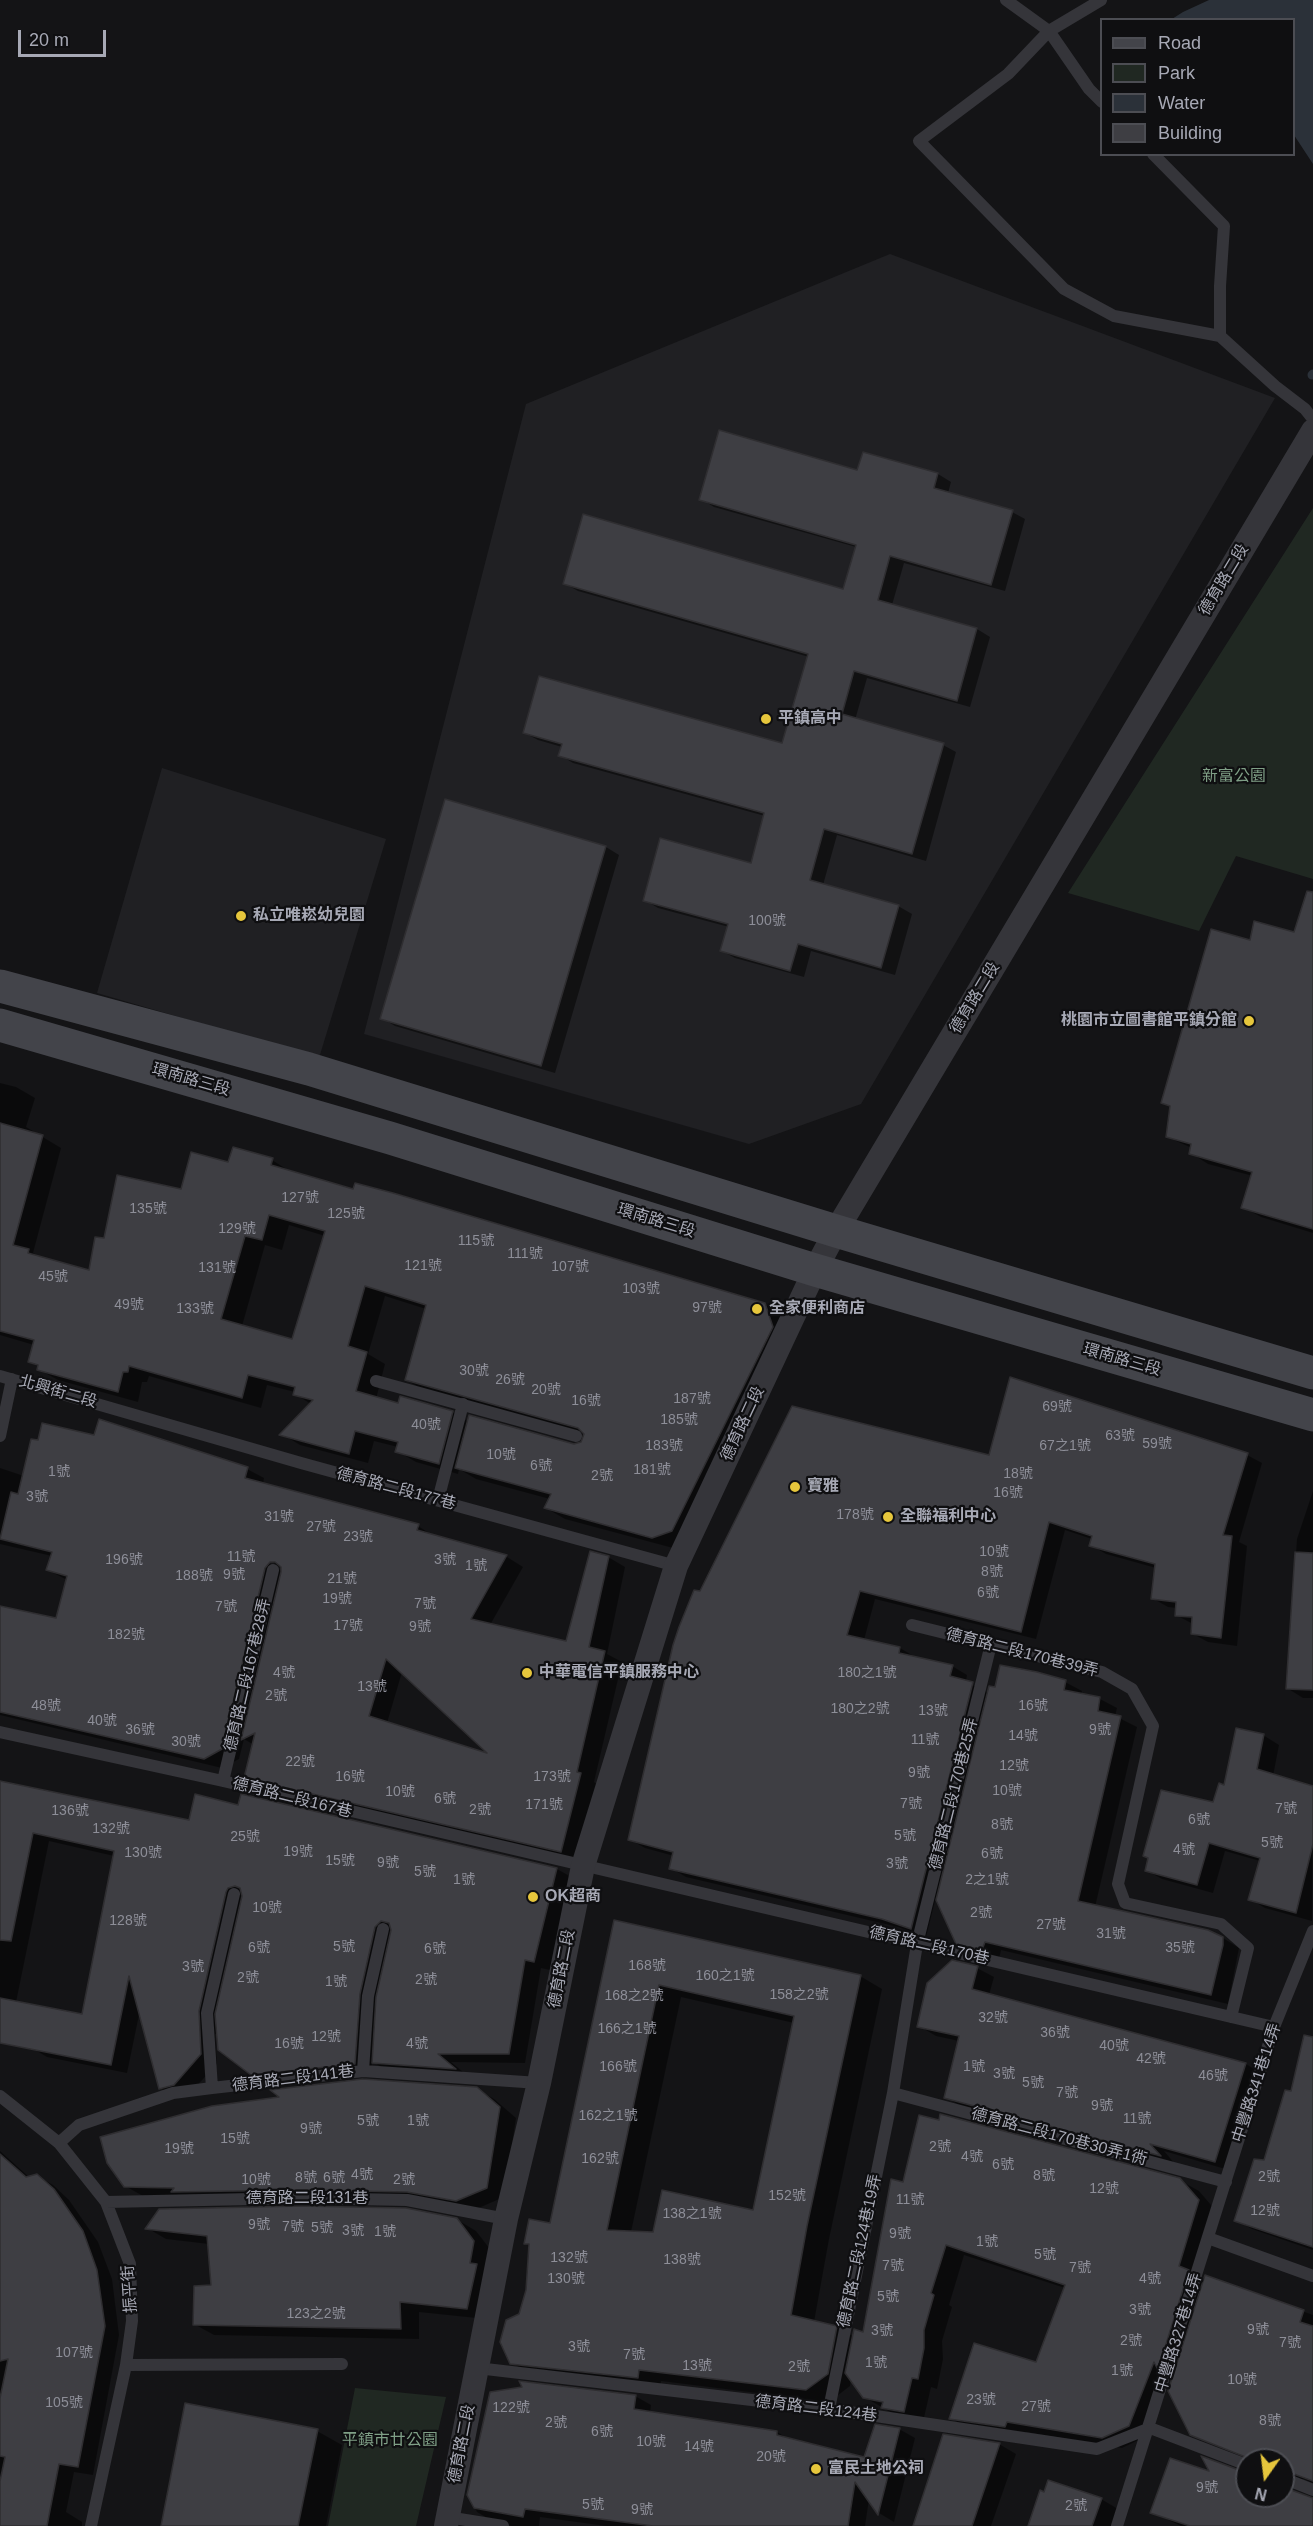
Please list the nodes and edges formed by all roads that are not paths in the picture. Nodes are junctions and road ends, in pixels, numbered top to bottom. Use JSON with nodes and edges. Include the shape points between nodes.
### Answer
{"nodes":[{"id":1,"x":1006,"y":0,"type":"edge"},
{"id":2,"x":1101,"y":0,"type":"edge"},
{"id":3,"x":1049,"y":31,"type":"junction"},
{"id":4,"x":1100,"y":101,"type":"edge"},
{"id":5,"x":1156,"y":156,"type":"edge"},
{"id":6,"x":1220,"y":336,"type":"junction"},
{"id":7,"x":1313,"y":419,"type":"edge"},
{"id":8,"x":1313,"y":431,"type":"edge"},
{"id":9,"x":0,"y":986,"type":"edge"},
{"id":10,"x":0,"y":1025,"type":"edge"},
{"id":11,"x":836,"y":1231,"type":"junction"},
{"id":12,"x":815,"y":1270,"type":"junction"},
{"id":13,"x":1313,"y":1373,"type":"edge"},
{"id":14,"x":6,"y":1377,"type":"edge"},
{"id":15,"x":376,"y":1381,"type":"dead end"},
{"id":16,"x":463,"y":1404,"type":"junction"},
{"id":17,"x":116,"y":1408,"type":"joint"},
{"id":18,"x":1313,"y":1415,"type":"edge"},
{"id":19,"x":0,"y":1436,"type":"edge"},
{"id":20,"x":576,"y":1436,"type":"dead end"},
{"id":21,"x":438,"y":1500,"type":"junction"},
{"id":22,"x":676,"y":1566,"type":"junction"},
{"id":23,"x":273,"y":1570,"type":"dead end"},
{"id":24,"x":912,"y":1625,"type":"dead end"},
{"id":25,"x":991,"y":1644,"type":"junction"},
{"id":26,"x":0,"y":1732,"type":"edge"},
{"id":27,"x":223,"y":1781,"type":"junction"},
{"id":28,"x":583,"y":1866,"type":"junction"},
{"id":29,"x":234,"y":1894,"type":"dead end"},
{"id":30,"x":383,"y":1929,"type":"dead end"},
{"id":31,"x":1313,"y":1931,"type":"edge"},
{"id":32,"x":917,"y":1944,"type":"junction"},
{"id":33,"x":1231,"y":2017,"type":"junction"},
{"id":34,"x":1274,"y":2027,"type":"junction"},
{"id":35,"x":363,"y":2071,"type":"junction"},
{"id":36,"x":539,"y":2083,"type":"junction"},
{"id":37,"x":212,"y":2088,"type":"junction"},
{"id":38,"x":893,"y":2093,"type":"junction"},
{"id":39,"x":0,"y":2096,"type":"edge"},
{"id":40,"x":59,"y":2143,"type":"junction"},
{"id":41,"x":1226,"y":2182,"type":"junction"},
{"id":42,"x":106,"y":2202,"type":"junction"},
{"id":43,"x":506,"y":2219,"type":"junction"},
{"id":44,"x":1208,"y":2238,"type":"junction"},
{"id":45,"x":1313,"y":2276,"type":"edge"},
{"id":46,"x":342,"y":2364,"type":"dead end"},
{"id":47,"x":126,"y":2366,"type":"junction"},
{"id":48,"x":477,"y":2368,"type":"junction"},
{"id":49,"x":829,"y":2409,"type":"junction"},
{"id":50,"x":1150,"y":2428,"type":"junction"},
{"id":51,"x":1235,"y":2460,"type":"edge"},
{"id":52,"x":1295,"y":2483,"type":"edge"},
{"id":53,"x":1313,"y":2490,"type":"edge"},
{"id":54,"x":447,"y":2522,"type":"edge"},
{"id":55,"x":91,"y":2526,"type":"edge"},
{"id":56,"x":503,"y":2526,"type":"edge"},
{"id":57,"x":1117,"y":2526,"type":"edge"}],
"edges":[{"from":1,"to":3,"type":"lane"},
{"from":2,"to":3,"type":"lane"},
{"from":3,"to":4,"type":"lane"},
{"from":3,"to":6,"type":"lane","via":[[1008,74],[919,141],[1064,289],[1114,316]]},
{"from":5,"to":6,"type":"lane","via":[[1224,226]]},
{"from":6,"to":7,"type":"lane"},
{"from":8,"to":11,"type":"street","name":"德育路二段"},
{"from":9,"to":11,"type":"main road","via":[[309,1069]]},
{"from":10,"to":12,"type":"main road","name":"環南路三段","via":[[390,1138]]},
{"from":11,"to":12,"type":"street","name":"德育路二段"},
{"from":11,"to":13,"type":"main road"},
{"from":12,"to":18,"type":"main road","name":"環南路三段"},
{"from":12,"to":22,"type":"street","name":"德育路二段"},
{"from":14,"to":17,"type":"lane","name":"北興街二段"},
{"from":14,"to":19,"type":"lane"},
{"from":15,"to":16,"type":"lane"},
{"from":16,"to":20,"type":"lane"},
{"from":16,"to":21,"type":"lane"},
{"from":17,"to":21,"type":"lane","name":"德育路二段177巷"},
{"from":21,"to":22,"type":"lane","name":"德育路二段177巷"},
{"from":22,"to":28,"type":"street","name":"德育路二段"},
{"from":23,"to":27,"type":"lane","name":"德育路二段167巷28弄"},
{"from":24,"to":25,"type":"lane","name":"德育路二段170巷39弄"},
{"from":25,"to":32,"type":"lane","name":"德育路二段170巷25弄"},
{"from":25,"to":33,"type":"lane","name":"德育路二段170巷39弄","via":[[1102,1672],[1132,1689],[1154,1726],[1118,1884],[1125,1903],[1221,1924],[1248,1948]]},
{"from":26,"to":27,"type":"lane","name":"德育路二段167巷"},
{"from":27,"to":28,"type":"lane","name":"德育路二段167巷"},
{"from":28,"to":32,"type":"lane","name":"德育路二段170巷"},
{"from":28,"to":36,"type":"street","name":"德育路二段"},
{"from":29,"to":37,"type":"lane","via":[[207,2013]]},
{"from":30,"to":35,"type":"lane","via":[[368,1996]]},
{"from":31,"to":34,"type":"lane","name":"中豐路341巷14弄"},
{"from":32,"to":33,"type":"lane","name":"德育路二段170巷"},
{"from":32,"to":38,"type":"lane","name":"德育路二段170巷25弄"},
{"from":33,"to":34,"type":"lane","name":"德育路二段170巷"},
{"from":34,"to":41,"type":"lane","name":"中豐路341巷14弄"},
{"from":35,"to":36,"type":"lane","name":"德育路二段141巷"},
{"from":35,"to":37,"type":"lane","name":"德育路二段141巷"},
{"from":36,"to":43,"type":"street","name":"德育路二段"},
{"from":37,"to":40,"type":"lane","name":"德育路二段141巷","via":[[173,2093],[79,2125]]},
{"from":38,"to":41,"type":"lane","name":"德育路二段170巷30弄1衖"},
{"from":38,"to":49,"type":"lane","name":"德育路二段124巷19弄"},
{"from":39,"to":40,"type":"lane","name":"振平街"},
{"from":40,"to":42,"type":"lane","name":"振平街"},
{"from":41,"to":44,"type":"lane","name":"中豐路341巷14弄"},
{"from":42,"to":43,"type":"lane","name":"德育路二段131巷","via":[[407,2200]]},
{"from":42,"to":47,"type":"lane","name":"振平街","via":[[130,2264],[132,2321]]},
{"from":43,"to":48,"type":"street","name":"德育路二段"},
{"from":44,"to":45,"type":"lane"},
{"from":44,"to":50,"type":"lane","name":"中豐路327巷14弄"},
{"from":46,"to":47,"type":"lane"},
{"from":47,"to":55,"type":"lane","name":"振平街"},
{"from":48,"to":49,"type":"lane","name":"德育路二段124巷"},
{"from":48,"to":54,"type":"street","name":"德育路二段"},
{"from":49,"to":50,"type":"lane","name":"德育路二段124巷","via":[[1097,2449]]},
{"from":50,"to":51,"type":"lane"},
{"from":50,"to":57,"type":"lane","name":"中豐路327巷14弄"},
{"from":52,"to":53,"type":"lane"},
{"from":54,"to":56,"type":"lane"}]}
